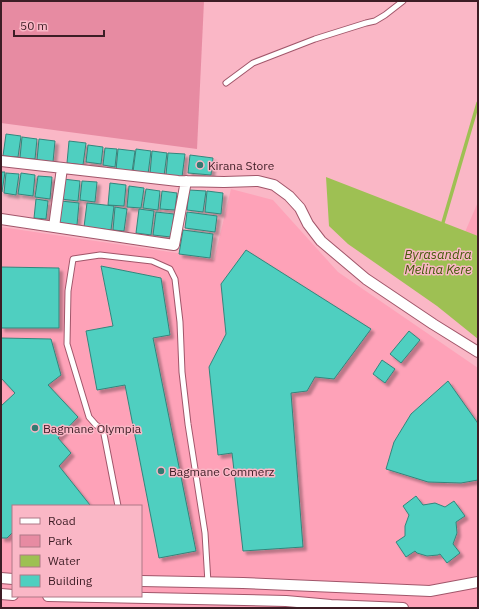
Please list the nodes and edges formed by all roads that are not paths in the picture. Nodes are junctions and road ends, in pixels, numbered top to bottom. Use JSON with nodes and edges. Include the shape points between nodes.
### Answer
{"nodes":[{"id":1,"x":402,"y":1,"type":"edge"},
{"id":2,"x":226,"y":83,"type":"dead end"},
{"id":3,"x":1,"y":161,"type":"edge"},
{"id":4,"x":62,"y":168,"type":"junction"},
{"id":5,"x":186,"y":181,"type":"junction"},
{"id":6,"x":1,"y":219,"type":"edge"},
{"id":7,"x":54,"y":227,"type":"junction"},
{"id":8,"x":478,"y":352,"type":"edge"},
{"id":9,"x":118,"y":505,"type":"edge"},
{"id":10,"x":1,"y":578,"type":"edge"},
{"id":11,"x":12,"y":579,"type":"edge"},
{"id":12,"x":142,"y":581,"type":"edge"},
{"id":13,"x":478,"y":582,"type":"edge"},
{"id":14,"x":208,"y":583,"type":"junction"},
{"id":15,"x":1,"y":594,"type":"edge"},
{"id":16,"x":12,"y":595,"type":"edge"},
{"id":17,"x":134,"y":597,"type":"edge"},
{"id":18,"x":403,"y":608,"type":"edge"}],
"edges":[{"from":1,"to":2,"type":"lane","via":[[375,21],[315,39],[253,63]]},
{"from":3,"to":4,"type":"street"},
{"from":4,"to":5,"type":"street"},
{"from":4,"to":7,"type":"street"},
{"from":5,"to":7,"type":"street","via":[[174,245]]},
{"from":5,"to":8,"type":"street","via":[[258,181],[274,186],[289,196],[300,208],[321,241],[366,279]]},
{"from":6,"to":7,"type":"street"},
{"from":9,"to":14,"type":"lane","via":[[103,429],[89,417],[67,344],[68,291],[73,260],[100,255],[152,260],[170,269],[175,279],[182,372],[205,533]]},
{"from":10,"to":11,"type":"street"},
{"from":12,"to":14,"type":"street"},
{"from":13,"to":14,"type":"street","via":[[430,591]]},
{"from":15,"to":16,"type":"street"},
{"from":17,"to":18,"type":"street","via":[[286,601]]}]}
